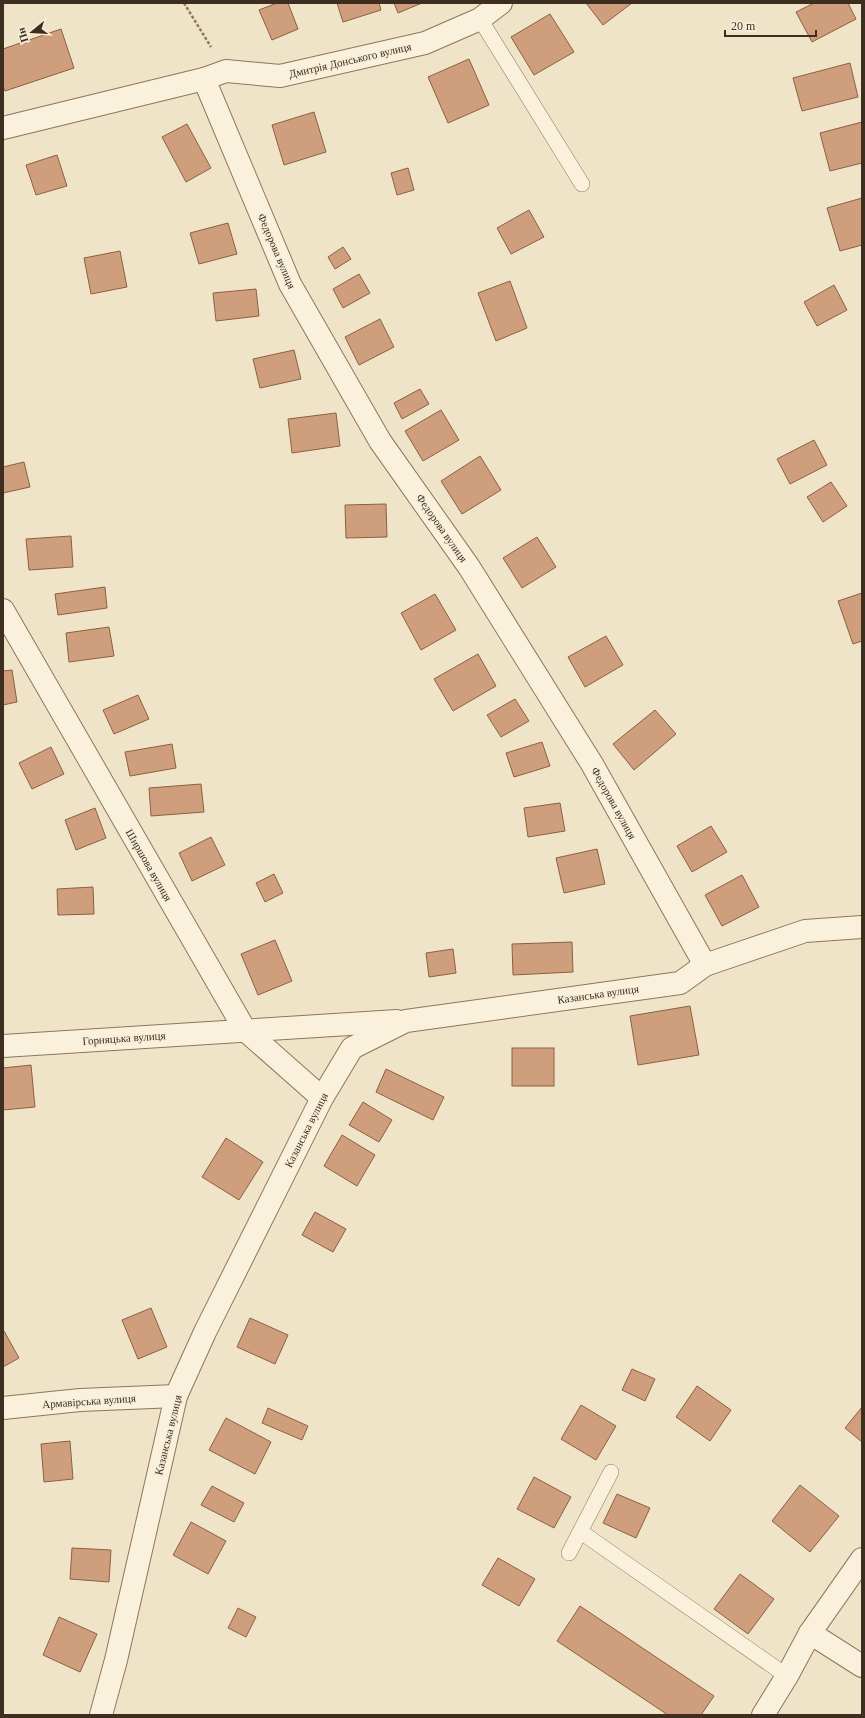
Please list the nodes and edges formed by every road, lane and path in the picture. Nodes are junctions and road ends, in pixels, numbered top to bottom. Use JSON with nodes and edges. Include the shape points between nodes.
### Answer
{"nodes":[{"id":1,"x":184,"y":3,"type":"edge"},
{"id":2,"x":501,"y":3,"type":"edge"},
{"id":3,"x":480,"y":19,"type":"junction"},
{"id":4,"x":226,"y":71,"type":"junction"},
{"id":5,"x":204,"y":79,"type":"junction"},
{"id":6,"x":3,"y":128,"type":"edge"},
{"id":7,"x":582,"y":184,"type":"dead end"},
{"id":8,"x":3,"y":610,"type":"edge"},
{"id":9,"x":862,"y":927,"type":"edge"},
{"id":10,"x":705,"y":965,"type":"junction"},
{"id":11,"x":406,"y":1021,"type":"junction"},
{"id":12,"x":245,"y":1030,"type":"junction"},
{"id":13,"x":3,"y":1046,"type":"edge"},
{"id":14,"x":322,"y":1098,"type":"junction"},
{"id":15,"x":176,"y":1396,"type":"junction"},
{"id":16,"x":3,"y":1408,"type":"edge"},
{"id":17,"x":611,"y":1472,"type":"dead end"},
{"id":18,"x":581,"y":1532,"type":"junction"},
{"id":19,"x":569,"y":1553,"type":"dead end"},
{"id":20,"x":862,"y":1558,"type":"edge"},
{"id":21,"x":810,"y":1633,"type":"junction"},
{"id":22,"x":862,"y":1666,"type":"edge"},
{"id":23,"x":787,"y":1676,"type":"junction"},
{"id":24,"x":101,"y":1715,"type":"edge"},
{"id":25,"x":762,"y":1715,"type":"edge"}],
"edges":[{"from":1,"to":4,"type":"path"},
{"from":2,"to":3,"type":"street","name":"Дмитрія Донського вулиця"},
{"from":3,"to":4,"type":"street","name":"Дмитрія Донського вулиця","via":[[425,43],[280,76]]},
{"from":3,"to":7,"type":"lane"},
{"from":4,"to":5,"type":"street","name":"Дмитрія Донського вулиця"},
{"from":5,"to":6,"type":"street","name":"Дмитрія Донського вулиця"},
{"from":5,"to":10,"type":"street","name":"Федорова вулиця","via":[[290,284],[380,441],[469,567],[592,764]]},
{"from":8,"to":12,"type":"street","name":"Ширшова вулиця"},
{"from":9,"to":10,"type":"street","name":"Казанська вулиця","via":[[805,931]]},
{"from":10,"to":11,"type":"street","name":"Казанська вулиця","via":[[680,983]]},
{"from":11,"to":12,"type":"street","name":"Горняцька вулиця"},
{"from":11,"to":14,"type":"street","name":"Казанська вулиця","via":[[352,1048]]},
{"from":12,"to":13,"type":"street","name":"Горняцька вулиця"},
{"from":12,"to":14,"type":"street","name":"Ширшова вулиця"},
{"from":14,"to":15,"type":"street","name":"Казанська вулиця","via":[[205,1332]]},
{"from":15,"to":16,"type":"street","name":"Армавірська вулиця","via":[[80,1400]]},
{"from":15,"to":24,"type":"street","name":"Казанська вулиця","via":[[116,1660]]},
{"from":17,"to":18,"type":"lane"},
{"from":18,"to":19,"type":"lane"},
{"from":18,"to":23,"type":"lane"},
{"from":20,"to":21,"type":"street"},
{"from":21,"to":22,"type":"street"},
{"from":21,"to":23,"type":"street"},
{"from":23,"to":25,"type":"street"}]}
